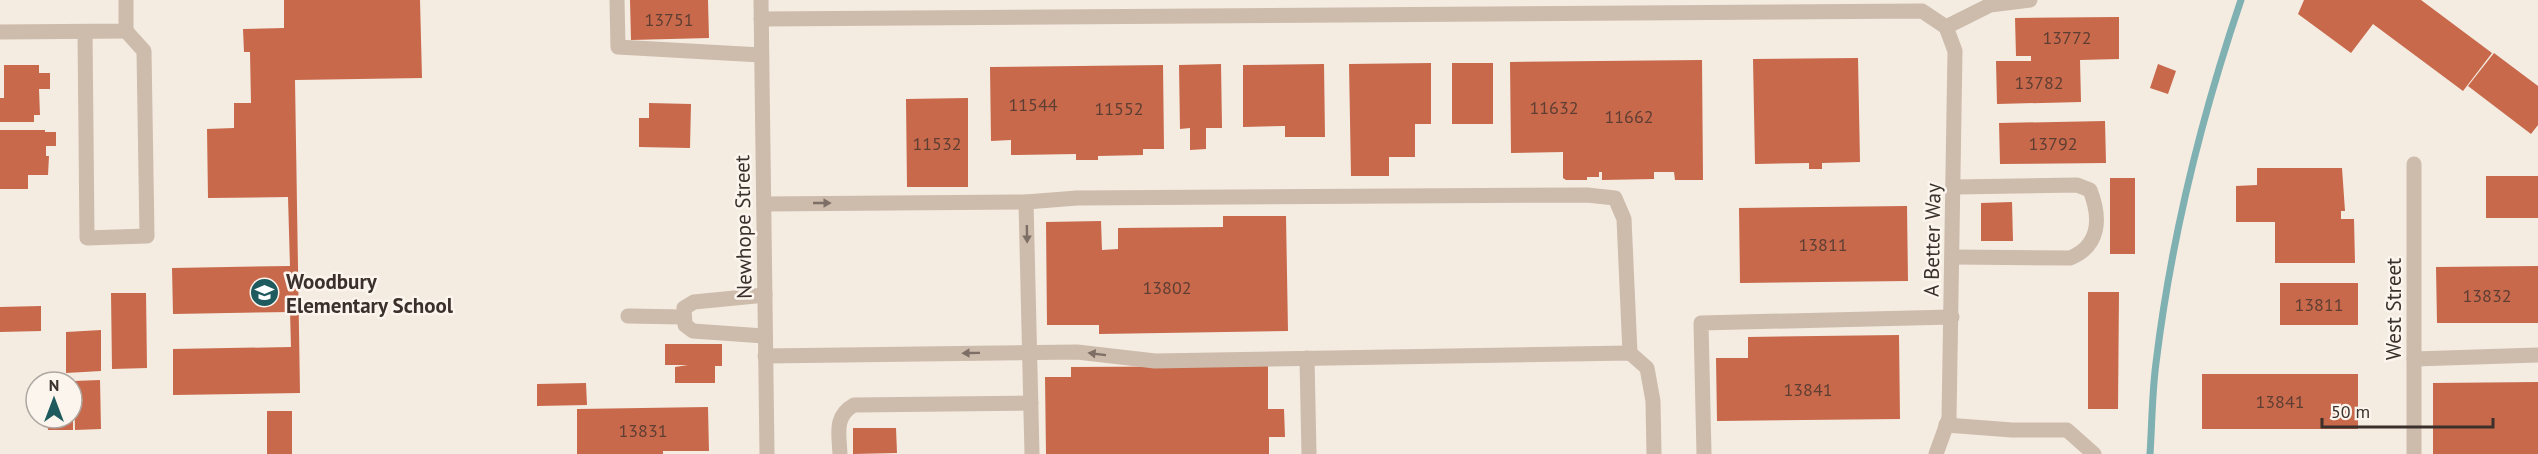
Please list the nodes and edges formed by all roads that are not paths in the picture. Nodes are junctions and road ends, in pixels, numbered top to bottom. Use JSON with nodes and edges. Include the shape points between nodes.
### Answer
{"nodes":[{"id":1,"x":126,"y":0,"type":"edge"},
{"id":2,"x":617,"y":0,"type":"edge"},
{"id":3,"x":761,"y":0,"type":"edge"},
{"id":4,"x":2030,"y":0,"type":"edge"},
{"id":5,"x":761,"y":19,"type":"junction"},
{"id":6,"x":1946,"y":27,"type":"junction"},
{"id":7,"x":126,"y":31,"type":"junction"},
{"id":8,"x":0,"y":32,"type":"edge"},
{"id":9,"x":85,"y":32,"type":"junction"},
{"id":10,"x":761,"y":55,"type":"junction"},
{"id":11,"x":2414,"y":164,"type":"dead end"},
{"id":12,"x":1955,"y":187,"type":"junction"},
{"id":13,"x":1026,"y":201,"type":"junction"},
{"id":14,"x":764,"y":204,"type":"junction"},
{"id":15,"x":1953,"y":257,"type":"junction"},
{"id":16,"x":765,"y":295,"type":"junction"},
{"id":17,"x":628,"y":316,"type":"dead end"},
{"id":18,"x":684,"y":317,"type":"junction"},
{"id":19,"x":1952,"y":317,"type":"junction"},
{"id":20,"x":765,"y":336,"type":"junction"},
{"id":21,"x":1029,"y":353,"type":"junction"},
{"id":22,"x":1630,"y":353,"type":"junction"},
{"id":23,"x":2538,"y":355,"type":"edge"},
{"id":24,"x":765,"y":356,"type":"junction"},
{"id":25,"x":1307,"y":358,"type":"junction"},
{"id":26,"x":2414,"y":359,"type":"junction"},
{"id":27,"x":1031,"y":403,"type":"junction"},
{"id":28,"x":1946,"y":425,"type":"junction"},
{"id":29,"x":767,"y":454,"type":"edge"},
{"id":30,"x":840,"y":454,"type":"edge"},
{"id":31,"x":1032,"y":454,"type":"edge"},
{"id":32,"x":1309,"y":454,"type":"edge"},
{"id":33,"x":1654,"y":454,"type":"edge"},
{"id":34,"x":1704,"y":454,"type":"edge"},
{"id":35,"x":1936,"y":454,"type":"edge"},
{"id":36,"x":2094,"y":454,"type":"edge"},
{"id":37,"x":2414,"y":454,"type":"edge"}],
"edges":[{"from":1,"to":7,"type":"street"},
{"from":2,"to":10,"type":"street","via":[[618,47]]},
{"from":3,"to":5,"type":"street","name":"Newhope Street"},
{"from":4,"to":6,"type":"street","via":[[1990,5]]},
{"from":5,"to":6,"type":"street","via":[[1922,11]]},
{"from":5,"to":10,"type":"street","name":"Newhope Street"},
{"from":6,"to":12,"type":"street","name":"A Better Way","via":[[1955,51]]},
{"from":7,"to":9,"type":"street"},
{"from":7,"to":9,"type":"street","via":[[144,51],[147,236],[87,238]]},
{"from":8,"to":9,"type":"street"},
{"from":10,"to":14,"type":"street","name":"Newhope Street"},
{"from":11,"to":26,"type":"street","name":"West Street"},
{"from":12,"to":15,"type":"street","name":"A Better Way"},
{"from":12,"to":15,"type":"street","via":[[2077,185],[2090,190],[2097,207],[2093,240],[2083,253],[2070,258]]},
{"from":14,"to":13,"type":"street","one_way":true},
{"from":13,"to":21,"type":"street","one_way":true},
{"from":13,"to":22,"type":"street","via":[[1575,195],[1615,198],[1624,219]]},
{"from":14,"to":16,"type":"street","name":"Newhope Street"},
{"from":15,"to":19,"type":"street","name":"A Better Way"},
{"from":16,"to":18,"type":"street","via":[[694,302],[684,308]]},
{"from":16,"to":20,"type":"street","name":"Newhope Street"},
{"from":17,"to":18,"type":"street"},
{"from":18,"to":20,"type":"street","via":[[684,325],[693,331]]},
{"from":19,"to":28,"type":"street","name":"A Better Way"},
{"from":19,"to":34,"type":"street","via":[[1701,323]]},
{"from":20,"to":24,"type":"street","name":"Newhope Street"},
{"from":21,"to":24,"type":"street","one_way":true},
{"from":25,"to":21,"type":"street","one_way":true,"via":[[1155,361],[1077,352]]},
{"from":21,"to":27,"type":"street"},
{"from":22,"to":25,"type":"street"},
{"from":22,"to":33,"type":"street","via":[[1647,368],[1653,401]]},
{"from":23,"to":26,"type":"street"},
{"from":24,"to":29,"type":"street","name":"Newhope Street"},
{"from":25,"to":32,"type":"street"},
{"from":26,"to":37,"type":"street","name":"West Street"},
{"from":27,"to":30,"type":"street","via":[[854,405],[844,410],[839,421]]},
{"from":27,"to":31,"type":"street"},
{"from":28,"to":35,"type":"street","name":"A Better Way"},
{"from":28,"to":36,"type":"street","via":[[2067,430]]}]}
